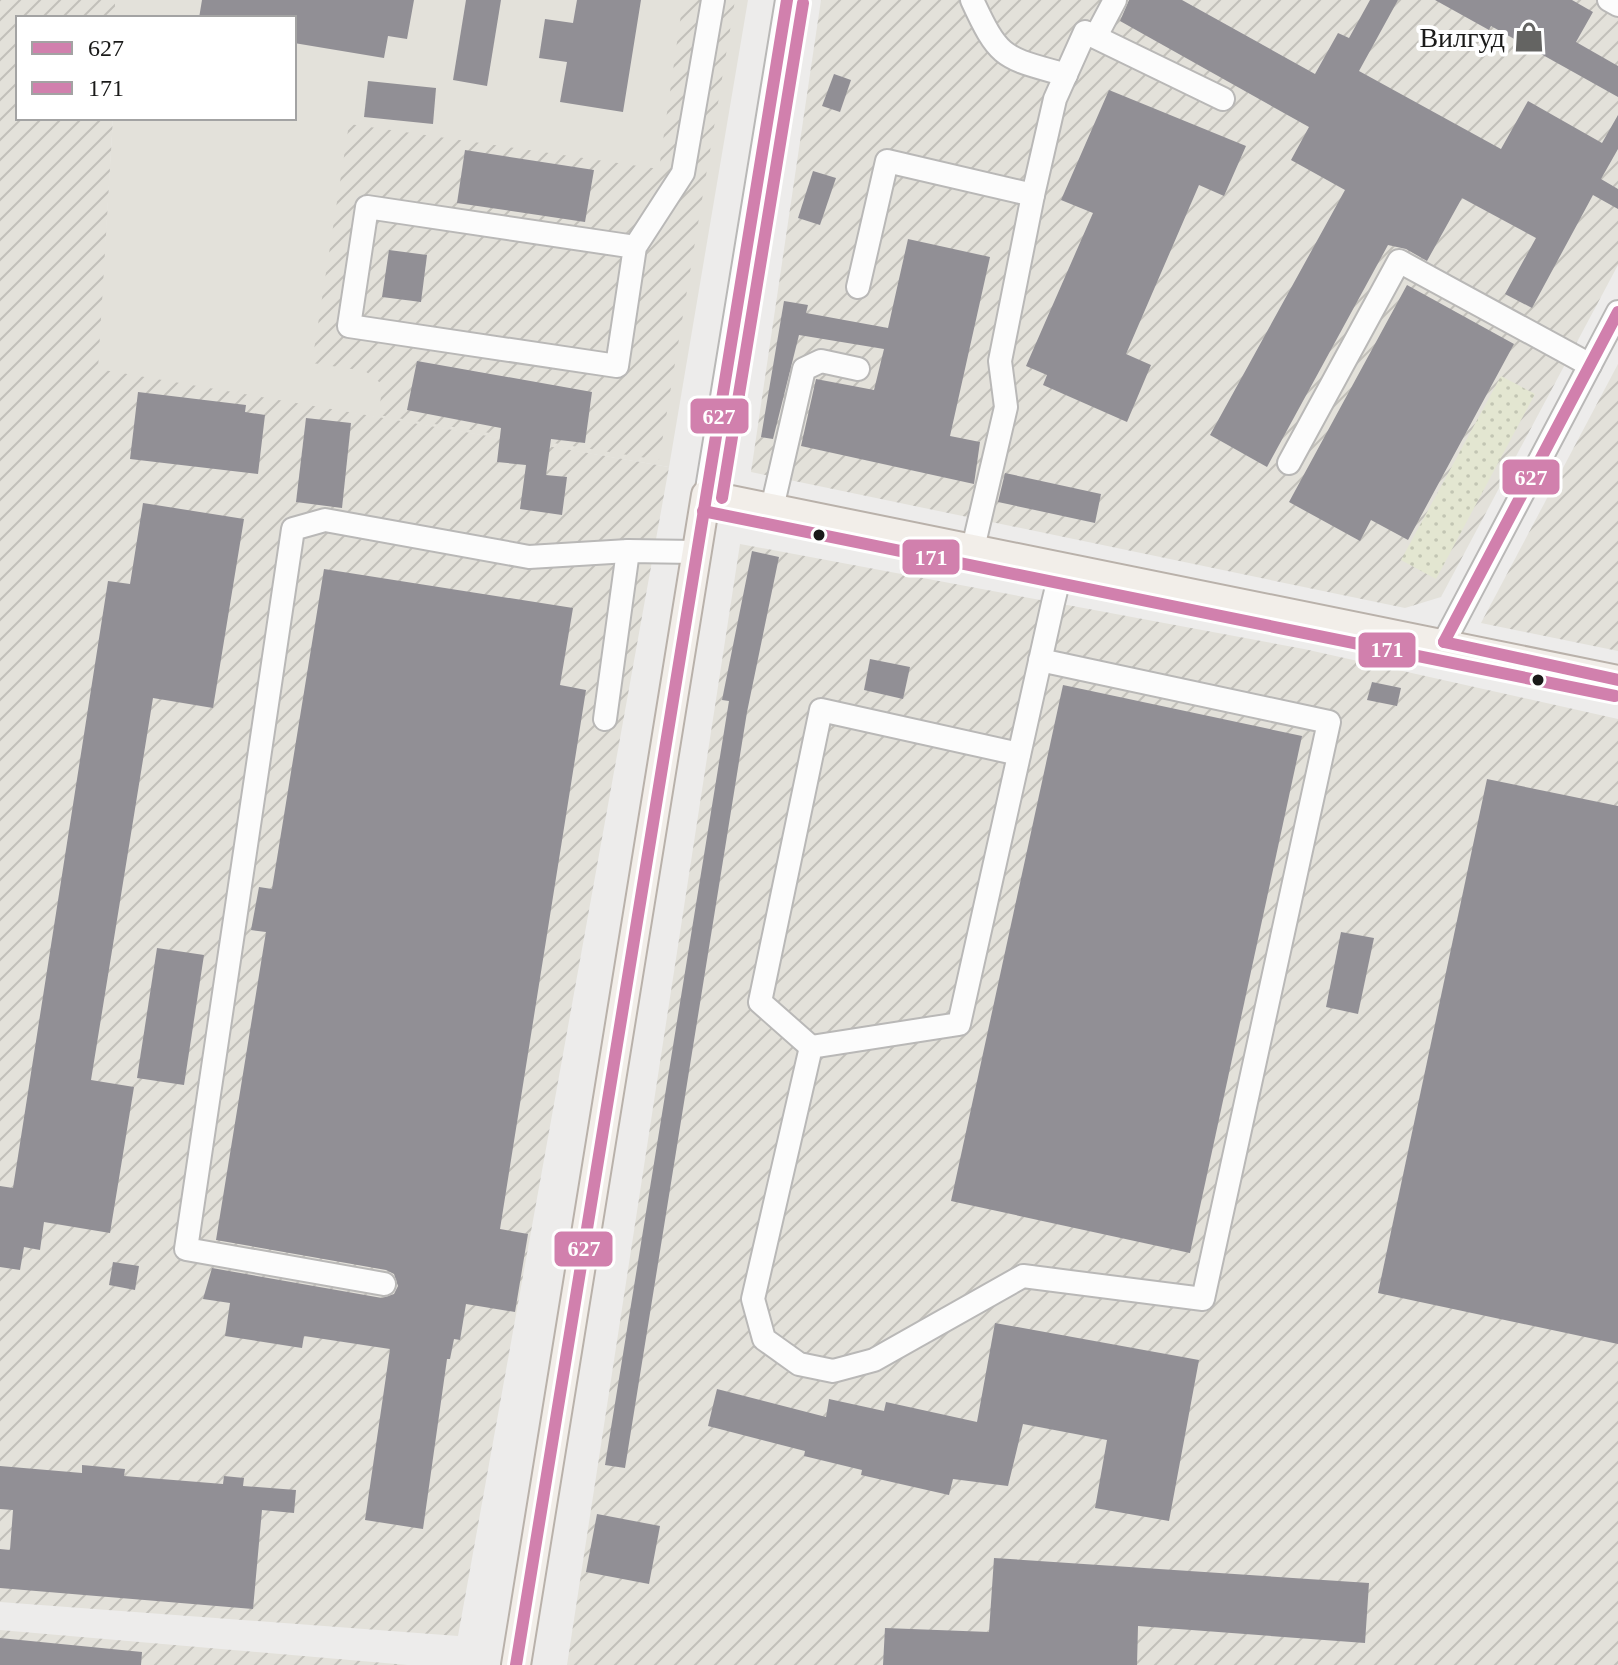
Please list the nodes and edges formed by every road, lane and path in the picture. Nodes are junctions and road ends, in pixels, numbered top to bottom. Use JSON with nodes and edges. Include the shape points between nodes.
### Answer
{"nodes":[{"id":1,"x":713,"y":0,"type":"edge"},
{"id":2,"x":787,"y":0,"type":"edge"},
{"id":3,"x":972,"y":0,"type":"edge"},
{"id":4,"x":1115,"y":0,"type":"edge"},
{"id":5,"x":1609,"y":0,"type":"edge"},
{"id":6,"x":1618,"y":5,"type":"edge"},
{"id":7,"x":1096,"y":36,"type":"junction"},
{"id":8,"x":1066,"y":75,"type":"junction"},
{"id":9,"x":1223,"y":99,"type":"dead end"},
{"id":10,"x":1033,"y":195,"type":"junction"},
{"id":11,"x":635,"y":247,"type":"junction"},
{"id":12,"x":858,"y":287,"type":"dead end"},
{"id":13,"x":1618,"y":312,"type":"edge"},
{"id":14,"x":1590,"y":365,"type":"junction"},
{"id":15,"x":858,"y":369,"type":"dead end"},
{"id":16,"x":1289,"y":463,"type":"dead end"},
{"id":17,"x":706,"y":495,"type":"junction"},
{"id":18,"x":772,"y":508,"type":"junction"},
{"id":19,"x":973,"y":548,"type":"junction"},
{"id":20,"x":628,"y":551,"type":"junction"},
{"id":21,"x":696,"y":552,"type":"junction"},
{"id":22,"x":1062,"y":566,"type":"junction"},
{"id":23,"x":1444,"y":642,"type":"junction"},
{"id":24,"x":1040,"y":660,"type":"junction"},
{"id":25,"x":1618,"y":680,"type":"edge"},
{"id":26,"x":605,"y":719,"type":"dead end"},
{"id":27,"x":1019,"y":754,"type":"junction"},
{"id":28,"x":811,"y":1047,"type":"junction"},
{"id":29,"x":384,"y":1284,"type":"dead end"},
{"id":30,"x":516,"y":1665,"type":"edge"}],
"edges":[{"from":1,"to":11,"type":"street","via":[[683,173]]},
{"from":2,"to":17,"type":"street"},
{"from":3,"to":8,"type":"street","via":[[991,41],[1012,59]]},
{"from":4,"to":7,"type":"street"},
{"from":5,"to":6,"type":"street"},
{"from":7,"to":8,"type":"street","via":[[1085,32]]},
{"from":7,"to":9,"type":"street"},
{"from":8,"to":10,"type":"street","via":[[1055,99]]},
{"from":10,"to":12,"type":"street","via":[[887,161]]},
{"from":10,"to":19,"type":"street","via":[[1000,361],[1006,407]]},
{"from":11,"to":11,"type":"street","via":[[617,366],[349,326],[367,207]]},
{"from":13,"to":14,"type":"street"},
{"from":14,"to":16,"type":"street","via":[[1399,261]]},
{"from":14,"to":23,"type":"street"},
{"from":15,"to":18,"type":"street","via":[[821,361],[804,369]]},
{"from":17,"to":18,"type":"main road"},
{"from":17,"to":21,"type":"main road"},
{"from":18,"to":19,"type":"main road"},
{"from":19,"to":22,"type":"main road"},
{"from":20,"to":21,"type":"street"},
{"from":20,"to":26,"type":"street"},
{"from":20,"to":29,"type":"street","via":[[529,557],[325,520],[293,529],[186,1249]]},
{"from":21,"to":30,"type":"main road"},
{"from":22,"to":23,"type":"main road"},
{"from":22,"to":24,"type":"street"},
{"from":23,"to":25,"type":"main road"},
{"from":24,"to":27,"type":"street"},
{"from":24,"to":28,"type":"street","via":[[1329,722],[1203,1299],[1023,1276],[874,1360],[833,1371],[799,1364],[764,1339],[753,1299]]},
{"from":27,"to":28,"type":"street","via":[[959,1024]]},
{"from":27,"to":28,"type":"street","via":[[821,710],[760,1002]]}]}
